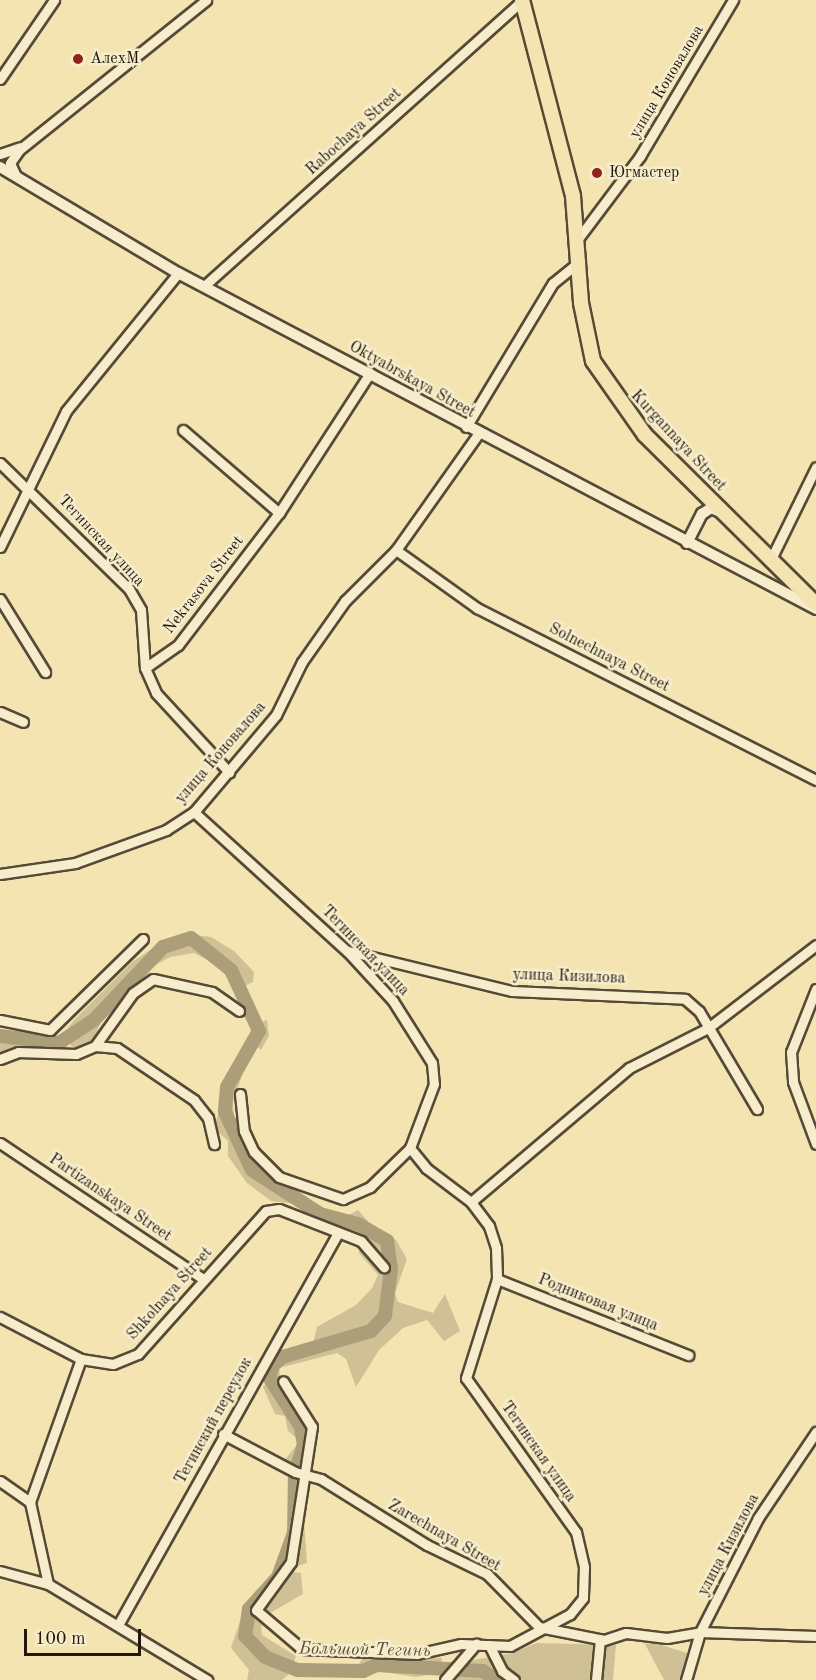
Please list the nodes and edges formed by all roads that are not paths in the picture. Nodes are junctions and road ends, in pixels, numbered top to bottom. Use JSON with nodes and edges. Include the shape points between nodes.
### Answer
{"nodes":[{"id":1,"x":54,"y":0,"type":"edge"},
{"id":2,"x":206,"y":0,"type":"edge"},
{"id":3,"x":522,"y":0,"type":"edge"},
{"id":4,"x":733,"y":0,"type":"edge"},
{"id":5,"x":0,"y":79,"type":"edge"},
{"id":6,"x":26,"y":145,"type":"junction"},
{"id":7,"x":0,"y":154,"type":"edge"},
{"id":8,"x":0,"y":167,"type":"edge"},
{"id":9,"x":0,"y":175,"type":"edge"},
{"id":10,"x":22,"y":183,"type":"junction"},
{"id":11,"x":31,"y":189,"type":"junction"},
{"id":12,"x":580,"y":236,"type":"junction"},
{"id":13,"x":580,"y":261,"type":"junction"},
{"id":14,"x":178,"y":273,"type":"junction"},
{"id":15,"x":204,"y":286,"type":"junction"},
{"id":16,"x":370,"y":373,"type":"junction"},
{"id":17,"x":466,"y":427,"type":"junction"},
{"id":18,"x":183,"y":430,"type":"dead end"},
{"id":19,"x":478,"y":434,"type":"junction"},
{"id":20,"x":0,"y":463,"type":"edge"},
{"id":21,"x":816,"y":467,"type":"edge"},
{"id":22,"x":691,"y":481,"type":"junction"},
{"id":23,"x":32,"y":489,"type":"junction"},
{"id":24,"x":279,"y":513,"type":"junction"},
{"id":25,"x":702,"y":514,"type":"junction"},
{"id":26,"x":729,"y":517,"type":"junction"},
{"id":27,"x":687,"y":543,"type":"junction"},
{"id":28,"x":0,"y":547,"type":"edge"},
{"id":29,"x":396,"y":550,"type":"junction"},
{"id":30,"x":774,"y":561,"type":"junction"},
{"id":31,"x":761,"y":583,"type":"junction"},
{"id":32,"x":0,"y":599,"type":"edge"},
{"id":33,"x":816,"y":604,"type":"edge"},
{"id":34,"x":816,"y":609,"type":"edge"},
{"id":35,"x":146,"y":668,"type":"junction"},
{"id":36,"x":45,"y":672,"type":"dead end"},
{"id":37,"x":0,"y":712,"type":"edge"},
{"id":38,"x":23,"y":722,"type":"dead end"},
{"id":39,"x":229,"y":772,"type":"junction"},
{"id":40,"x":816,"y":780,"type":"edge"},
{"id":41,"x":194,"y":812,"type":"junction"},
{"id":42,"x":0,"y":874,"type":"edge"},
{"id":43,"x":143,"y":939,"type":"dead end"},
{"id":44,"x":816,"y":945,"type":"edge"},
{"id":45,"x":347,"y":951,"type":"junction"},
{"id":46,"x":816,"y":988,"type":"edge"},
{"id":47,"x":239,"y":1011,"type":"dead end"},
{"id":48,"x":0,"y":1020,"type":"edge"},
{"id":49,"x":708,"y":1028,"type":"junction"},
{"id":50,"x":95,"y":1046,"type":"junction"},
{"id":51,"x":0,"y":1059,"type":"edge"},
{"id":52,"x":240,"y":1094,"type":"dead end"},
{"id":53,"x":757,"y":1109,"type":"dead end"},
{"id":54,"x":0,"y":1143,"type":"edge"},
{"id":55,"x":214,"y":1144,"type":"dead end"},
{"id":56,"x":816,"y":1144,"type":"edge"},
{"id":57,"x":410,"y":1148,"type":"junction"},
{"id":58,"x":471,"y":1202,"type":"junction"},
{"id":59,"x":338,"y":1233,"type":"junction"},
{"id":60,"x":384,"y":1267,"type":"dead end"},
{"id":61,"x":203,"y":1278,"type":"junction"},
{"id":62,"x":497,"y":1279,"type":"junction"},
{"id":63,"x":0,"y":1317,"type":"edge"},
{"id":64,"x":687,"y":1355,"type":"dead end"},
{"id":65,"x":81,"y":1359,"type":"junction"},
{"id":66,"x":283,"y":1381,"type":"dead end"},
{"id":67,"x":816,"y":1431,"type":"edge"},
{"id":68,"x":223,"y":1434,"type":"junction"},
{"id":69,"x":306,"y":1475,"type":"junction"},
{"id":70,"x":0,"y":1481,"type":"edge"},
{"id":71,"x":30,"y":1502,"type":"junction"},
{"id":72,"x":0,"y":1571,"type":"edge"},
{"id":73,"x":48,"y":1584,"type":"junction"},
{"id":74,"x":118,"y":1625,"type":"junction"},
{"id":75,"x":539,"y":1627,"type":"junction"},
{"id":76,"x":700,"y":1632,"type":"junction"},
{"id":77,"x":816,"y":1636,"type":"edge"},
{"id":78,"x":600,"y":1639,"type":"junction"},
{"id":79,"x":476,"y":1644,"type":"junction"},
{"id":80,"x":489,"y":1645,"type":"junction"},
{"id":81,"x":446,"y":1679,"type":"edge"},
{"id":82,"x":207,"y":1680,"type":"edge"},
{"id":83,"x":514,"y":1680,"type":"edge"},
{"id":84,"x":596,"y":1680,"type":"edge"},
{"id":85,"x":686,"y":1680,"type":"edge"}],
"edges":[{"from":1,"to":5,"type":"street"},
{"from":2,"to":6,"type":"street"},
{"from":3,"to":12,"type":"main road","name":"Kurgannaya Street"},
{"from":3,"to":15,"type":"street","name":"Rabochaya Street"},
{"from":4,"to":12,"type":"street","name":"улица Коновалова","via":[[640,156]]},
{"from":6,"to":7,"type":"street"},
{"from":6,"to":10,"type":"street","via":[[10,165]]},
{"from":8,"to":10,"type":"street","name":"Oktyabrskaya Street"},
{"from":9,"to":11,"type":"street"},
{"from":10,"to":11,"type":"street","name":"Oktyabrskaya Street"},
{"from":11,"to":14,"type":"street","name":"Oktyabrskaya Street"},
{"from":12,"to":13,"type":"main road","name":"Kurgannaya Street"},
{"from":13,"to":17,"type":"street","via":[[553,283]]},
{"from":13,"to":22,"type":"main road","name":"Kurgannaya Street","via":[[581,303],[593,361],[628,415]]},
{"from":14,"to":15,"type":"street","name":"Oktyabrskaya Street"},
{"from":14,"to":23,"type":"street","via":[[66,411]]},
{"from":15,"to":16,"type":"street","name":"Oktyabrskaya Street"},
{"from":16,"to":17,"type":"street","name":"Oktyabrskaya Street"},
{"from":16,"to":24,"type":"street","name":"Nekrasova Street"},
{"from":17,"to":19,"type":"street","name":"Oktyabrskaya Street"},
{"from":18,"to":24,"type":"street"},
{"from":19,"to":27,"type":"street","name":"Oktyabrskaya Street"},
{"from":19,"to":29,"type":"street","name":"улица Коновалова"},
{"from":20,"to":23,"type":"street","name":"Тегинская улица"},
{"from":21,"to":30,"type":"street"},
{"from":22,"to":25,"type":"street"},
{"from":22,"to":26,"type":"main road","name":"Kurgannaya Street"},
{"from":23,"to":28,"type":"street"},
{"from":23,"to":35,"type":"street","name":"Тегинская улица","via":[[129,589],[141,610]]},
{"from":24,"to":35,"type":"street","name":"Nekrasova Street","via":[[178,645]]},
{"from":25,"to":26,"type":"street","name":"Kurgannaya Street","via":[[711,508]]},
{"from":25,"to":27,"type":"street","name":"Kurgannaya Street"},
{"from":26,"to":30,"type":"main road","name":"Kurgannaya Street"},
{"from":27,"to":31,"type":"street","name":"Oktyabrskaya Street"},
{"from":29,"to":39,"type":"street","name":"улица Коновалова","via":[[345,601],[302,662],[276,715]]},
{"from":29,"to":40,"type":"street","name":"Solnechnaya Street","via":[[477,608]]},
{"from":30,"to":31,"type":"street","via":[[772,577]]},
{"from":30,"to":33,"type":"main road","name":"Kurgannaya Street"},
{"from":31,"to":34,"type":"street","name":"Oktyabrskaya Street"},
{"from":32,"to":36,"type":"street"},
{"from":35,"to":39,"type":"street","name":"Тегинская улица","via":[[175,718]]},
{"from":37,"to":38,"type":"street"},
{"from":39,"to":41,"type":"street","name":"улица Коновалова"},
{"from":41,"to":42,"type":"street","name":"улица Коновалова","via":[[166,830],[75,863]]},
{"from":41,"to":45,"type":"street","name":"Тегинская улица"},
{"from":43,"to":48,"type":"street","via":[[50,1030]]},
{"from":44,"to":49,"type":"street"},
{"from":45,"to":49,"type":"street","name":"улица Кизилова","via":[[512,991],[685,999]]},
{"from":45,"to":57,"type":"street","name":"Тегинская улица","via":[[393,1000],[432,1063],[434,1084]]},
{"from":46,"to":56,"type":"street","via":[[791,1052],[793,1082]]},
{"from":47,"to":50,"type":"street","via":[[212,992],[153,979],[134,993]]},
{"from":49,"to":53,"type":"street","name":"улица Кизилова"},
{"from":49,"to":58,"type":"street","via":[[629,1068]]},
{"from":50,"to":51,"type":"street","via":[[76,1054],[18,1052]]},
{"from":50,"to":55,"type":"street","via":[[117,1048],[194,1100],[208,1118]]},
{"from":52,"to":57,"type":"street","name":"Тегинская улица","via":[[244,1131],[254,1152],[279,1177],[343,1199],[370,1187]]},
{"from":54,"to":61,"type":"street","name":"Partizanskaya Street"},
{"from":57,"to":58,"type":"street","name":"Тегинская улица","via":[[426,1168]]},
{"from":58,"to":62,"type":"street","name":"Тегинская улица","via":[[489,1226]]},
{"from":59,"to":60,"type":"street","via":[[374,1250]]},
{"from":59,"to":61,"type":"street","name":"Shkolnaya Street","via":[[279,1209],[266,1211]]},
{"from":59,"to":68,"type":"street","name":"Тегинский переулок"},
{"from":61,"to":65,"type":"street","name":"Shkolnaya Street","via":[[138,1354],[113,1364]]},
{"from":62,"to":64,"type":"street","name":"Родниковая улица"},
{"from":62,"to":75,"type":"street","name":"Тегинская улица","via":[[466,1378],[576,1532],[584,1567],[583,1598],[570,1614]]},
{"from":63,"to":65,"type":"street","name":"Shkolnaya Street"},
{"from":65,"to":71,"type":"street"},
{"from":66,"to":69,"type":"street","via":[[312,1427]]},
{"from":67,"to":76,"type":"street","name":"улица Кизилова","via":[[758,1518]]},
{"from":68,"to":69,"type":"street","name":"Zarechnaya Street"},
{"from":68,"to":74,"type":"street","name":"Тегинский переулок"},
{"from":69,"to":75,"type":"street","name":"Zarechnaya Street","via":[[487,1574]]},
{"from":69,"to":79,"type":"street","via":[[291,1562],[256,1610],[302,1648],[417,1654]]},
{"from":70,"to":71,"type":"street"},
{"from":71,"to":73,"type":"street"},
{"from":72,"to":73,"type":"street"},
{"from":73,"to":74,"type":"street"},
{"from":74,"to":82,"type":"street"},
{"from":75,"to":78,"type":"street"},
{"from":75,"to":80,"type":"street","via":[[510,1646]]},
{"from":76,"to":77,"type":"street"},
{"from":76,"to":78,"type":"street","via":[[667,1638],[626,1633]]},
{"from":76,"to":85,"type":"street","name":"улица Кизилова"},
{"from":78,"to":84,"type":"street"},
{"from":79,"to":80,"type":"street"},
{"from":79,"to":81,"type":"street"},
{"from":80,"to":83,"type":"street","via":[[502,1671]]}]}
